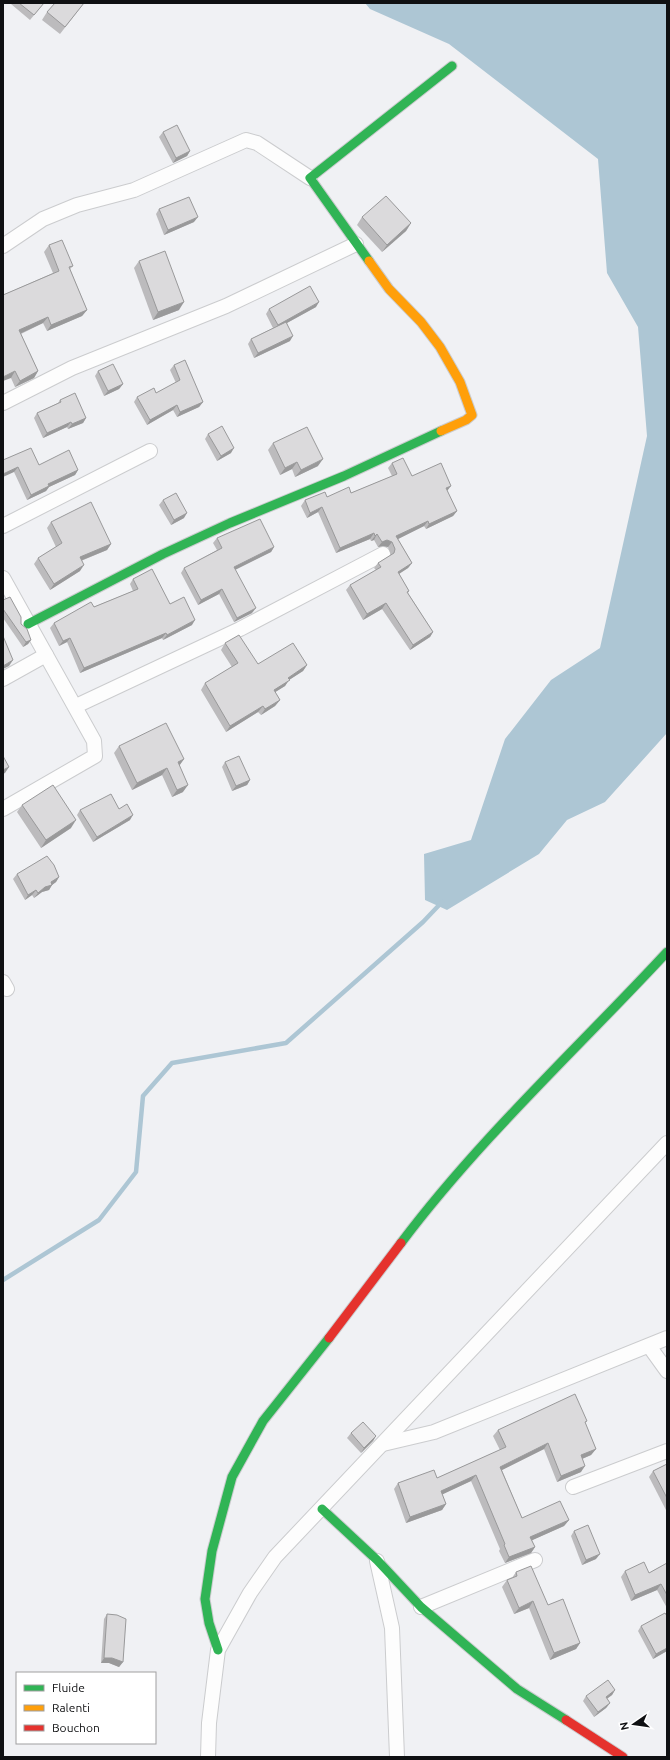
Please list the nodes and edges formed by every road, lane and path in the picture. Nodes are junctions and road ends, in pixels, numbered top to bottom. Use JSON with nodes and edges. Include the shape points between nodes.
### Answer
{"nodes":[{"id":1,"x":452,"y":66,"type":"dead end"},
{"id":2,"x":310,"y":178,"type":"junction"},
{"id":3,"x":356,"y":244,"type":"junction"},
{"id":4,"x":3,"y":246,"type":"edge"},
{"id":5,"x":3,"y":403,"type":"edge"},
{"id":6,"x":150,"y":451,"type":"dead end"},
{"id":7,"x":3,"y":526,"type":"edge"},
{"id":8,"x":383,"y":554,"type":"dead end"},
{"id":9,"x":3,"y":578,"type":"edge"},
{"id":10,"x":28,"y":624,"type":"junction"},
{"id":11,"x":46,"y":655,"type":"junction"},
{"id":12,"x":3,"y":679,"type":"edge"},
{"id":13,"x":76,"y":706,"type":"junction"},
{"id":14,"x":3,"y":809,"type":"edge"},
{"id":15,"x":667,"y":952,"type":"edge"},
{"id":16,"x":667,"y":1143,"type":"edge"},
{"id":17,"x":667,"y":1338,"type":"edge"},
{"id":18,"x":649,"y":1346,"type":"junction"},
{"id":19,"x":667,"y":1371,"type":"edge"},
{"id":20,"x":383,"y":1444,"type":"junction"},
{"id":21,"x":667,"y":1451,"type":"edge"},
{"id":22,"x":574,"y":1487,"type":"dead end"},
{"id":23,"x":322,"y":1509,"type":"junction"},
{"id":24,"x":377,"y":1560,"type":"junction"},
{"id":25,"x":535,"y":1560,"type":"dead end"},
{"id":26,"x":421,"y":1607,"type":"junction"},
{"id":27,"x":218,"y":1650,"type":"junction"},
{"id":28,"x":208,"y":1757,"type":"edge"},
{"id":29,"x":397,"y":1757,"type":"edge"},
{"id":30,"x":623,"y":1757,"type":"edge"}],
"edges":[{"from":1,"to":2,"type":"street"},
{"from":2,"to":3,"type":"street"},
{"from":2,"to":4,"type":"street","via":[[257,143],[246,140],[134,190],[77,205],[43,220]]},
{"from":3,"to":5,"type":"street","via":[[226,306],[72,368]]},
{"from":3,"to":10,"type":"street","via":[[390,289],[440,347],[460,382],[472,415],[344,476],[163,554]]},
{"from":6,"to":7,"type":"street"},
{"from":8,"to":13,"type":"street","via":[[240,629]]},
{"from":9,"to":10,"type":"street"},
{"from":10,"to":11,"type":"street"},
{"from":11,"to":12,"type":"street"},
{"from":11,"to":13,"type":"street"},
{"from":13,"to":14,"type":"street","via":[[94,741],[95,756]]},
{"from":15,"to":27,"type":"street","via":[[604,1020],[540,1081],[425,1211],[263,1421],[232,1476],[212,1551],[205,1599]]},
{"from":16,"to":20,"type":"street"},
{"from":17,"to":18,"type":"street"},
{"from":18,"to":19,"type":"street"},
{"from":18,"to":20,"type":"street","via":[[434,1432]]},
{"from":20,"to":23,"type":"street"},
{"from":21,"to":22,"type":"street"},
{"from":23,"to":24,"type":"street"},
{"from":23,"to":27,"type":"street","via":[[275,1557]]},
{"from":24,"to":26,"type":"street"},
{"from":24,"to":29,"type":"street","via":[[392,1628]]},
{"from":25,"to":26,"type":"street"},
{"from":26,"to":30,"type":"street","via":[[517,1689]]},
{"from":27,"to":28,"type":"street"}]}
